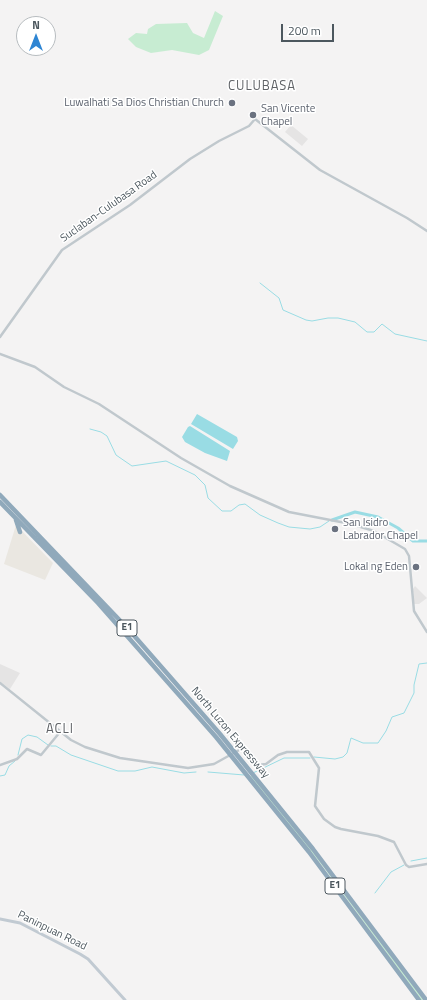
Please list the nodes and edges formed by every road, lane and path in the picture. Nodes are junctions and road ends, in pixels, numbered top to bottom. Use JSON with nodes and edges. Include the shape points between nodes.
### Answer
{"nodes":[{"id":1,"x":427,"y":231,"type":"edge"},
{"id":2,"x":0,"y":337,"type":"edge"},
{"id":3,"x":0,"y":354,"type":"edge"},
{"id":4,"x":0,"y":495,"type":"edge"},
{"id":5,"x":0,"y":502,"type":"edge"},
{"id":6,"x":20,"y":532,"type":"dead end"},
{"id":7,"x":48,"y":558,"type":"dead end"},
{"id":8,"x":87,"y":592,"type":"junction"},
{"id":9,"x":427,"y":632,"type":"edge"},
{"id":10,"x":0,"y":683,"type":"edge"},
{"id":11,"x":60,"y":732,"type":"junction"},
{"id":12,"x":0,"y":765,"type":"edge"},
{"id":13,"x":427,"y":864,"type":"edge"},
{"id":14,"x":0,"y":919,"type":"edge"},
{"id":15,"x":125,"y":1000,"type":"edge"},
{"id":16,"x":419,"y":1000,"type":"edge"},
{"id":17,"x":426,"y":1000,"type":"edge"}],
"edges":[{"from":1,"to":2,"type":"street","name":"Suclaban-Culubasa Road","via":[[320,170],[255,119],[249,126],[218,141],[190,159],[130,205],[62,250]]},
{"from":3,"to":9,"type":"street","via":[[34,367],[64,387],[99,404],[181,458],[230,486],[289,512],[374,531],[407,551],[410,556],[414,611]]},
{"from":4,"to":17,"type":"highway","name":"North Luzon Expressway","number":"E1","via":[[130,631],[248,767],[353,901]]},
{"from":5,"to":6,"type":"highway","via":[[16,520]]},
{"from":5,"to":8,"type":"highway","name":"North Luzon Expressway","number":"E1"},
{"from":7,"to":8,"type":"highway","via":[[53,559]]},
{"from":8,"to":16,"type":"highway","name":"North Luzon Expressway","number":"E1","via":[[247,775],[309,852]]},
{"from":10,"to":11,"type":"street"},
{"from":11,"to":12,"type":"street","via":[[40,755],[27,749],[17,759]]},
{"from":11,"to":13,"type":"street","via":[[77,743],[99,752],[178,768],[214,764],[240,749],[248,750],[253,762],[258,766],[287,752],[310,752],[319,770],[315,806],[324,819],[341,829],[374,835],[394,842],[407,866]]},
{"from":14,"to":15,"type":"main road","name":"Paninpuan Road","via":[[20,923],[88,958]]}]}
